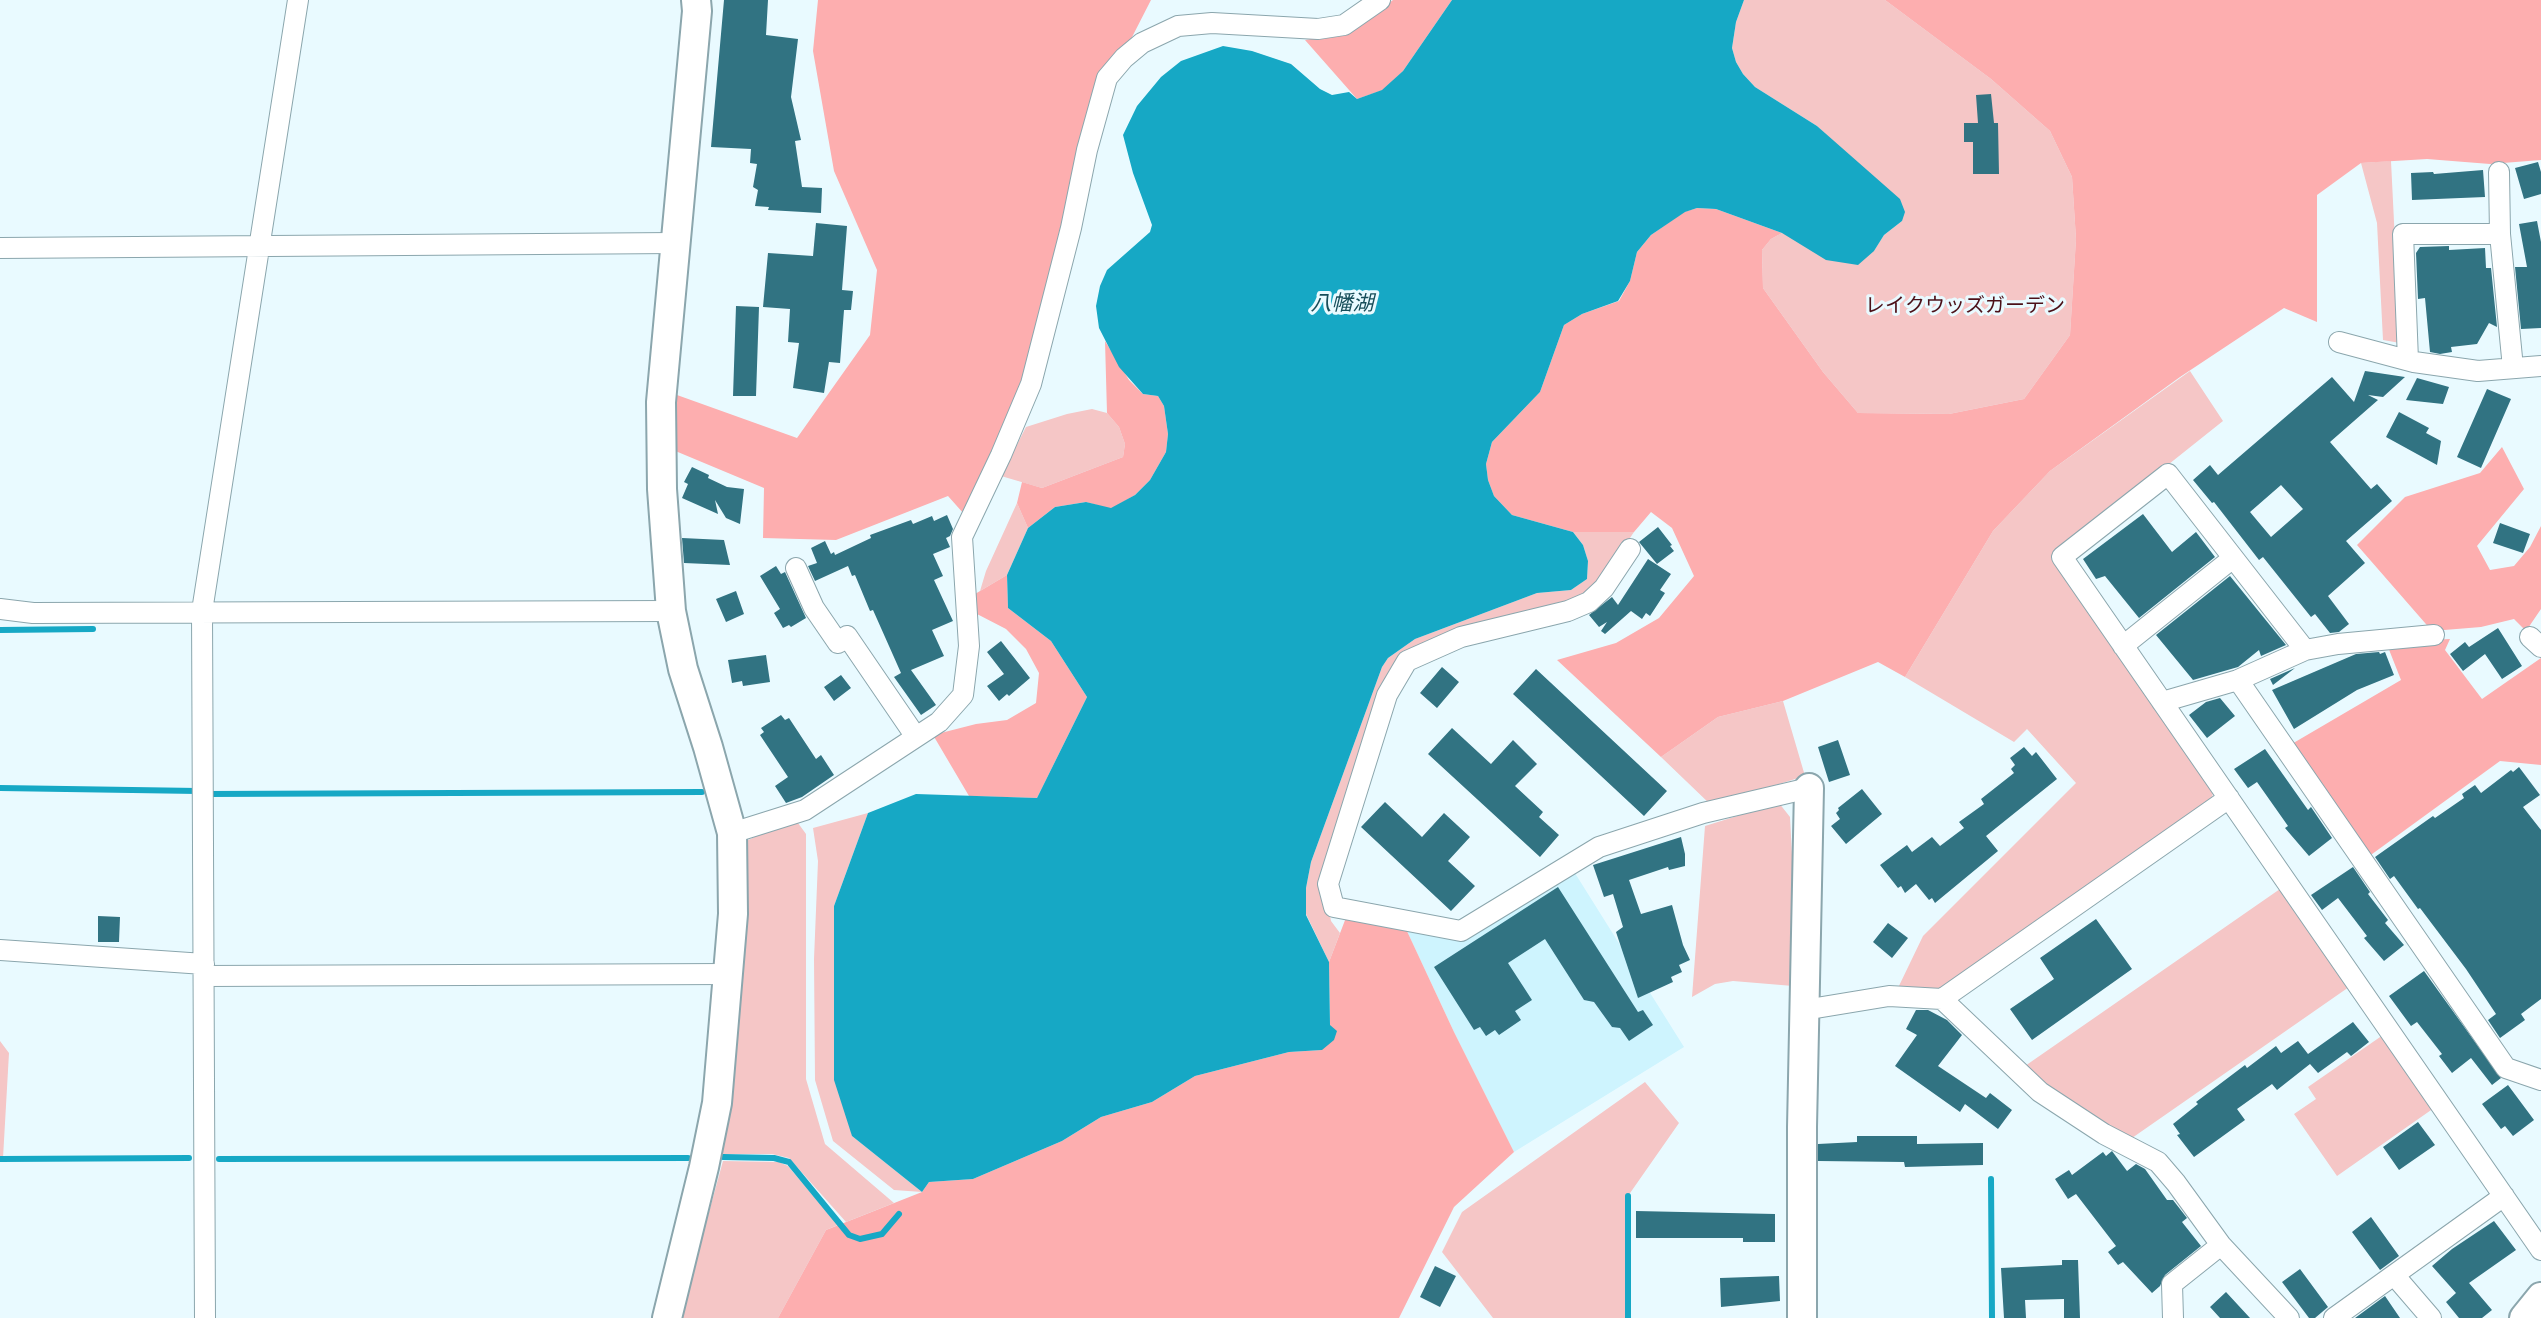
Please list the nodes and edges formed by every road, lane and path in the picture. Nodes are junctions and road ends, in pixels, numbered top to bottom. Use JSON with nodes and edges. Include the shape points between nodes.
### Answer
{"nodes":[{"id":1,"x":298,"y":0,"type":"edge"},
{"id":2,"x":696,"y":0,"type":"edge"},
{"id":3,"x":1380,"y":0,"type":"edge"},
{"id":4,"x":2499,"y":172,"type":"dead end"},
{"id":5,"x":2500,"y":234,"type":"junction"},
{"id":6,"x":675,"y":243,"type":"junction"},
{"id":7,"x":259,"y":246,"type":"junction"},
{"id":8,"x":0,"y":248,"type":"edge"},
{"id":9,"x":2339,"y":342,"type":"dead end"},
{"id":10,"x":2408,"y":360,"type":"junction"},
{"id":11,"x":2541,"y":366,"type":"edge"},
{"id":12,"x":2513,"y":368,"type":"junction"},
{"id":13,"x":1630,"y":549,"type":"dead end"},
{"id":14,"x":2233,"y":558,"type":"junction"},
{"id":15,"x":796,"y":568,"type":"dead end"},
{"id":16,"x":0,"y":609,"type":"edge"},
{"id":17,"x":202,"y":610,"type":"junction"},
{"id":18,"x":671,"y":611,"type":"junction"},
{"id":19,"x":2434,"y":635,"type":"dead end"},
{"id":20,"x":2123,"y":646,"type":"junction"},
{"id":21,"x":2305,"y":650,"type":"junction"},
{"id":22,"x":2238,"y":680,"type":"junction"},
{"id":23,"x":2162,"y":702,"type":"junction"},
{"id":24,"x":916,"y":737,"type":"junction"},
{"id":25,"x":1809,"y":788,"type":"joint"},
{"id":26,"x":2229,"y":798,"type":"junction"},
{"id":27,"x":732,"y":833,"type":"junction"},
{"id":28,"x":0,"y":950,"type":"edge"},
{"id":29,"x":204,"y":970,"type":"junction"},
{"id":30,"x":729,"y":974,"type":"junction"},
{"id":31,"x":1942,"y":999,"type":"junction"},
{"id":32,"x":1804,"y":1010,"type":"junction"},
{"id":33,"x":2541,"y":1080,"type":"edge"},
{"id":34,"x":2504,"y":1196,"type":"junction"},
{"id":35,"x":2221,"y":1245,"type":"junction"},
{"id":36,"x":2541,"y":1250,"type":"edge"},
{"id":37,"x":2394,"y":1275,"type":"junction"},
{"id":38,"x":2541,"y":1297,"type":"edge"},
{"id":39,"x":205,"y":1318,"type":"edge"},
{"id":40,"x":667,"y":1318,"type":"edge"},
{"id":41,"x":1802,"y":1318,"type":"edge"},
{"id":42,"x":2173,"y":1318,"type":"edge"},
{"id":43,"x":2289,"y":1318,"type":"edge"},
{"id":44,"x":2334,"y":1318,"type":"edge"},
{"id":45,"x":2431,"y":1318,"type":"edge"},
{"id":46,"x":2524,"y":1318,"type":"edge"}],
"edges":[{"from":1,"to":7,"type":"street"},
{"from":2,"to":6,"type":"main road"},
{"from":3,"to":24,"type":"street","via":[[1344,25],[1178,26],[1142,43],[1107,78],[1031,384],[962,537],[969,646],[963,695],[939,722]]},
{"from":4,"to":5,"type":"street"},
{"from":5,"to":10,"type":"street","via":[[2403,234]]},
{"from":5,"to":12,"type":"street"},
{"from":6,"to":7,"type":"street"},
{"from":6,"to":18,"type":"main road","via":[[661,402],[662,489]]},
{"from":7,"to":8,"type":"street"},
{"from":7,"to":17,"type":"street"},
{"from":9,"to":10,"type":"street"},
{"from":10,"to":12,"type":"street","via":[[2478,371]]},
{"from":11,"to":12,"type":"street"},
{"from":13,"to":25,"type":"street","via":[[1604,588],[1589,602],[1568,611],[1461,637],[1407,661],[1387,695],[1328,884],[1334,907],[1461,931],[1599,847],[1703,813]]},
{"from":14,"to":20,"type":"street"},
{"from":14,"to":20,"type":"street","via":[[2168,474],[2062,557]]},
{"from":14,"to":21,"type":"street"},
{"from":15,"to":24,"type":"street","via":[[814,608],[838,643],[847,636]]},
{"from":16,"to":17,"type":"street","via":[[33,613]]},
{"from":17,"to":18,"type":"street"},
{"from":17,"to":29,"type":"street"},
{"from":18,"to":27,"type":"main road","via":[[683,669]]},
{"from":19,"to":21,"type":"street"},
{"from":20,"to":23,"type":"street"},
{"from":21,"to":22,"type":"street"},
{"from":22,"to":23,"type":"street"},
{"from":22,"to":33,"type":"street","via":[[2506,1068]]},
{"from":23,"to":26,"type":"street"},
{"from":24,"to":27,"type":"street","via":[[805,810]]},
{"from":25,"to":32,"type":"main road"},
{"from":26,"to":31,"type":"street"},
{"from":26,"to":34,"type":"street"},
{"from":27,"to":30,"type":"main road"},
{"from":28,"to":29,"type":"street"},
{"from":29,"to":30,"type":"street"},
{"from":29,"to":39,"type":"street"},
{"from":30,"to":40,"type":"main road","via":[[717,1103]]},
{"from":31,"to":32,"type":"street","via":[[1889,996]]},
{"from":31,"to":35,"type":"street","via":[[2040,1092],[2104,1134],[2157,1162]]},
{"from":32,"to":41,"type":"main road"},
{"from":34,"to":36,"type":"street"},
{"from":34,"to":37,"type":"street"},
{"from":35,"to":42,"type":"street","via":[[2172,1284]]},
{"from":35,"to":43,"type":"street"},
{"from":37,"to":44,"type":"street"},
{"from":37,"to":45,"type":"street"},
{"from":38,"to":46,"type":"main road"}]}
